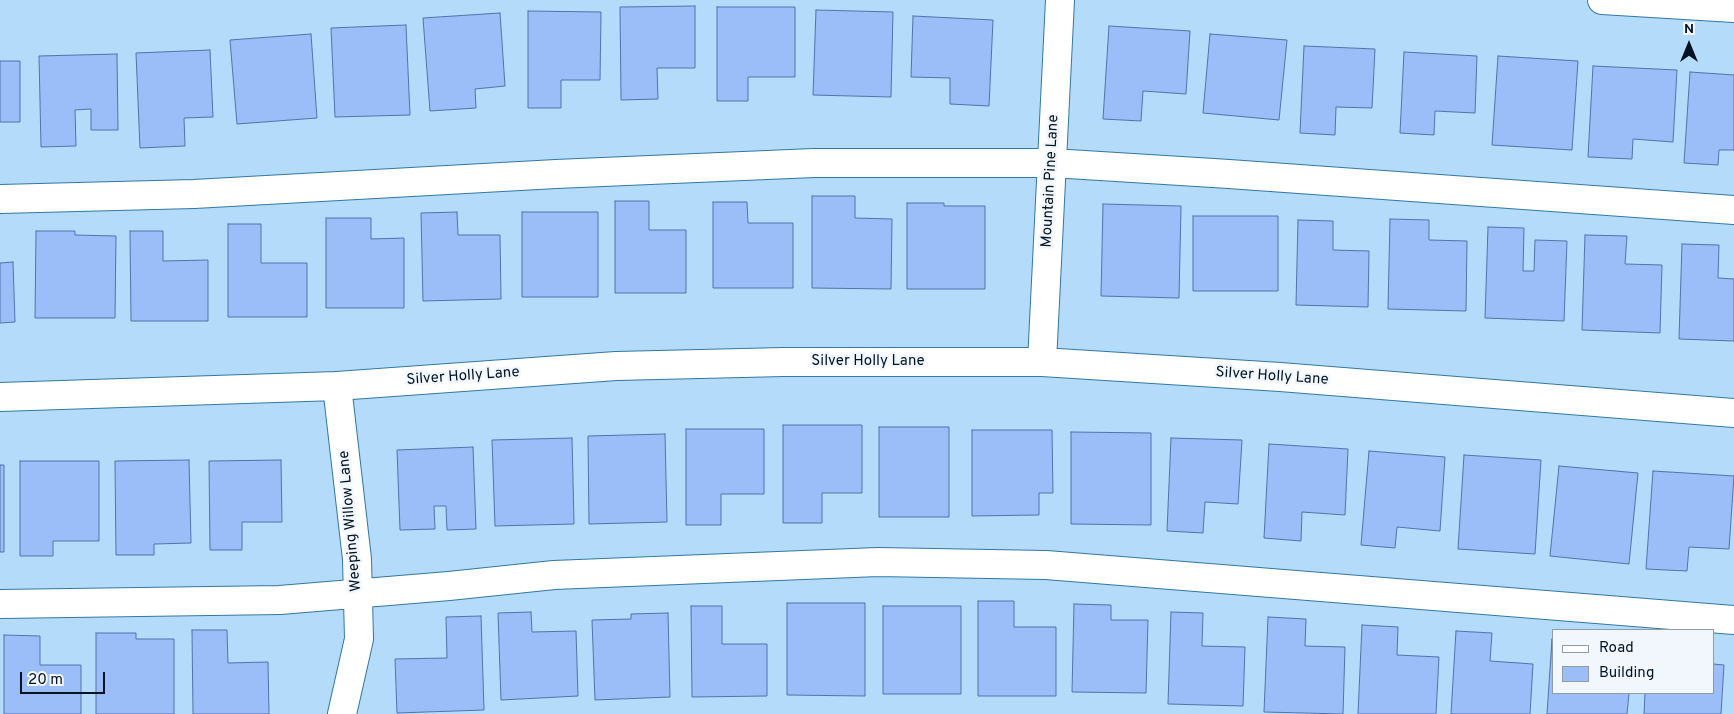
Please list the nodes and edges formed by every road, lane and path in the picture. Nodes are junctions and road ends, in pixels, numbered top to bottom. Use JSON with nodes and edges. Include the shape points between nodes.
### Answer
{"nodes":[{"id":1,"x":1060,"y":0,"type":"edge"},
{"id":2,"x":1602,"y":0,"type":"edge"},
{"id":3,"x":1734,"y":8,"type":"edge"},
{"id":4,"x":1052,"y":163,"type":"junction"},
{"id":5,"x":0,"y":199,"type":"edge"},
{"id":6,"x":1734,"y":210,"type":"edge"},
{"id":7,"x":1042,"y":362,"type":"junction"},
{"id":8,"x":337,"y":386,"type":"junction"},
{"id":9,"x":0,"y":396,"type":"edge"},
{"id":10,"x":1734,"y":413,"type":"edge"},
{"id":11,"x":358,"y":593,"type":"junction"},
{"id":12,"x":0,"y":604,"type":"edge"},
{"id":13,"x":1734,"y":620,"type":"edge"},
{"id":14,"x":342,"y":714,"type":"edge"}],
"edges":[{"from":1,"to":4,"type":"street","name":"Mountain Pine Lane"},
{"from":2,"to":3,"type":"street"},
{"from":4,"to":5,"type":"street","via":[[814,163],[194,194]]},
{"from":4,"to":6,"type":"street"},
{"from":4,"to":7,"type":"street","name":"Mountain Pine Lane"},
{"from":7,"to":8,"type":"street","name":"Silver Holly Lane","via":[[616,366]]},
{"from":7,"to":10,"type":"street","name":"Silver Holly Lane","via":[[1280,377]]},
{"from":8,"to":9,"type":"street","name":"Silver Holly Lane"},
{"from":8,"to":11,"type":"street","name":"Weeping Willow Lane"},
{"from":11,"to":12,"type":"street","via":[[280,600]]},
{"from":11,"to":13,"type":"street","via":[[554,575],[888,562],[1056,566]]},
{"from":11,"to":14,"type":"street","name":"Weeping Willow Lane","via":[[359,639]]}]}
